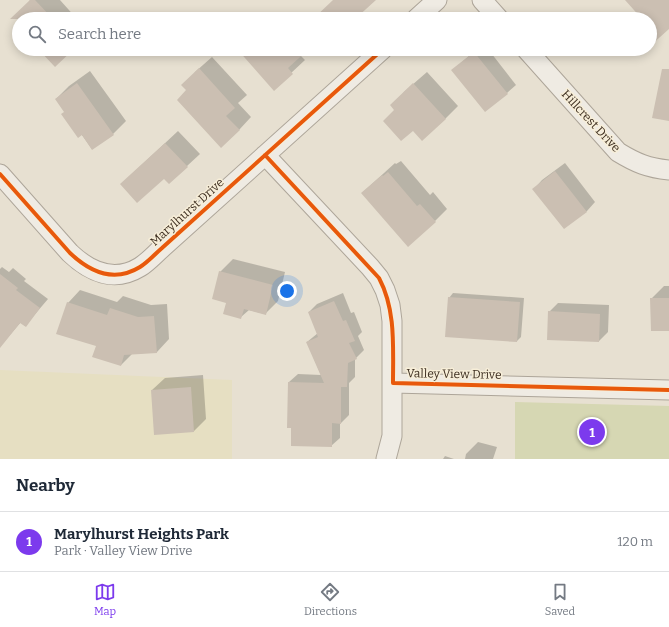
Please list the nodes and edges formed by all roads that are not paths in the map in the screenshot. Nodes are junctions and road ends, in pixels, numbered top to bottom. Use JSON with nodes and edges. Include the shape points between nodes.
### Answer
{"nodes":[{"id":1,"x":437,"y":0,"type":"edge"},
{"id":2,"x":482,"y":0,"type":"edge"},
{"id":3,"x":424,"y":12,"type":"edge"},
{"id":4,"x":493,"y":12,"type":"edge"},
{"id":5,"x":375,"y":56,"type":"edge"},
{"id":6,"x":532,"y":56,"type":"edge"},
{"id":7,"x":265,"y":155,"type":"junction"},
{"id":8,"x":669,"y":170,"type":"edge"},
{"id":9,"x":0,"y":174,"type":"edge"},
{"id":10,"x":393,"y":383,"type":"junction"},
{"id":11,"x":669,"y":390,"type":"edge"},
{"id":12,"x":386,"y":459,"type":"edge"}],
"edges":[{"from":1,"to":3,"type":"street"},
{"from":2,"to":4,"type":"street"},
{"from":5,"to":7,"type":"street","name":"Marylhurst Drive"},
{"from":6,"to":8,"type":"street","name":"Hillcrest Drive","via":[[618,152],[634,162]]},
{"from":7,"to":9,"type":"street","name":"Marylhurst Drive","via":[[141,266],[127,274],[110,275],[93,270],[78,261]]},
{"from":7,"to":10,"type":"street","name":"Valley View Drive","via":[[379,278],[385,290],[391,316]]},
{"from":10,"to":11,"type":"street","name":"Valley View Drive"},
{"from":10,"to":12,"type":"street","via":[[392,436]]}]}
